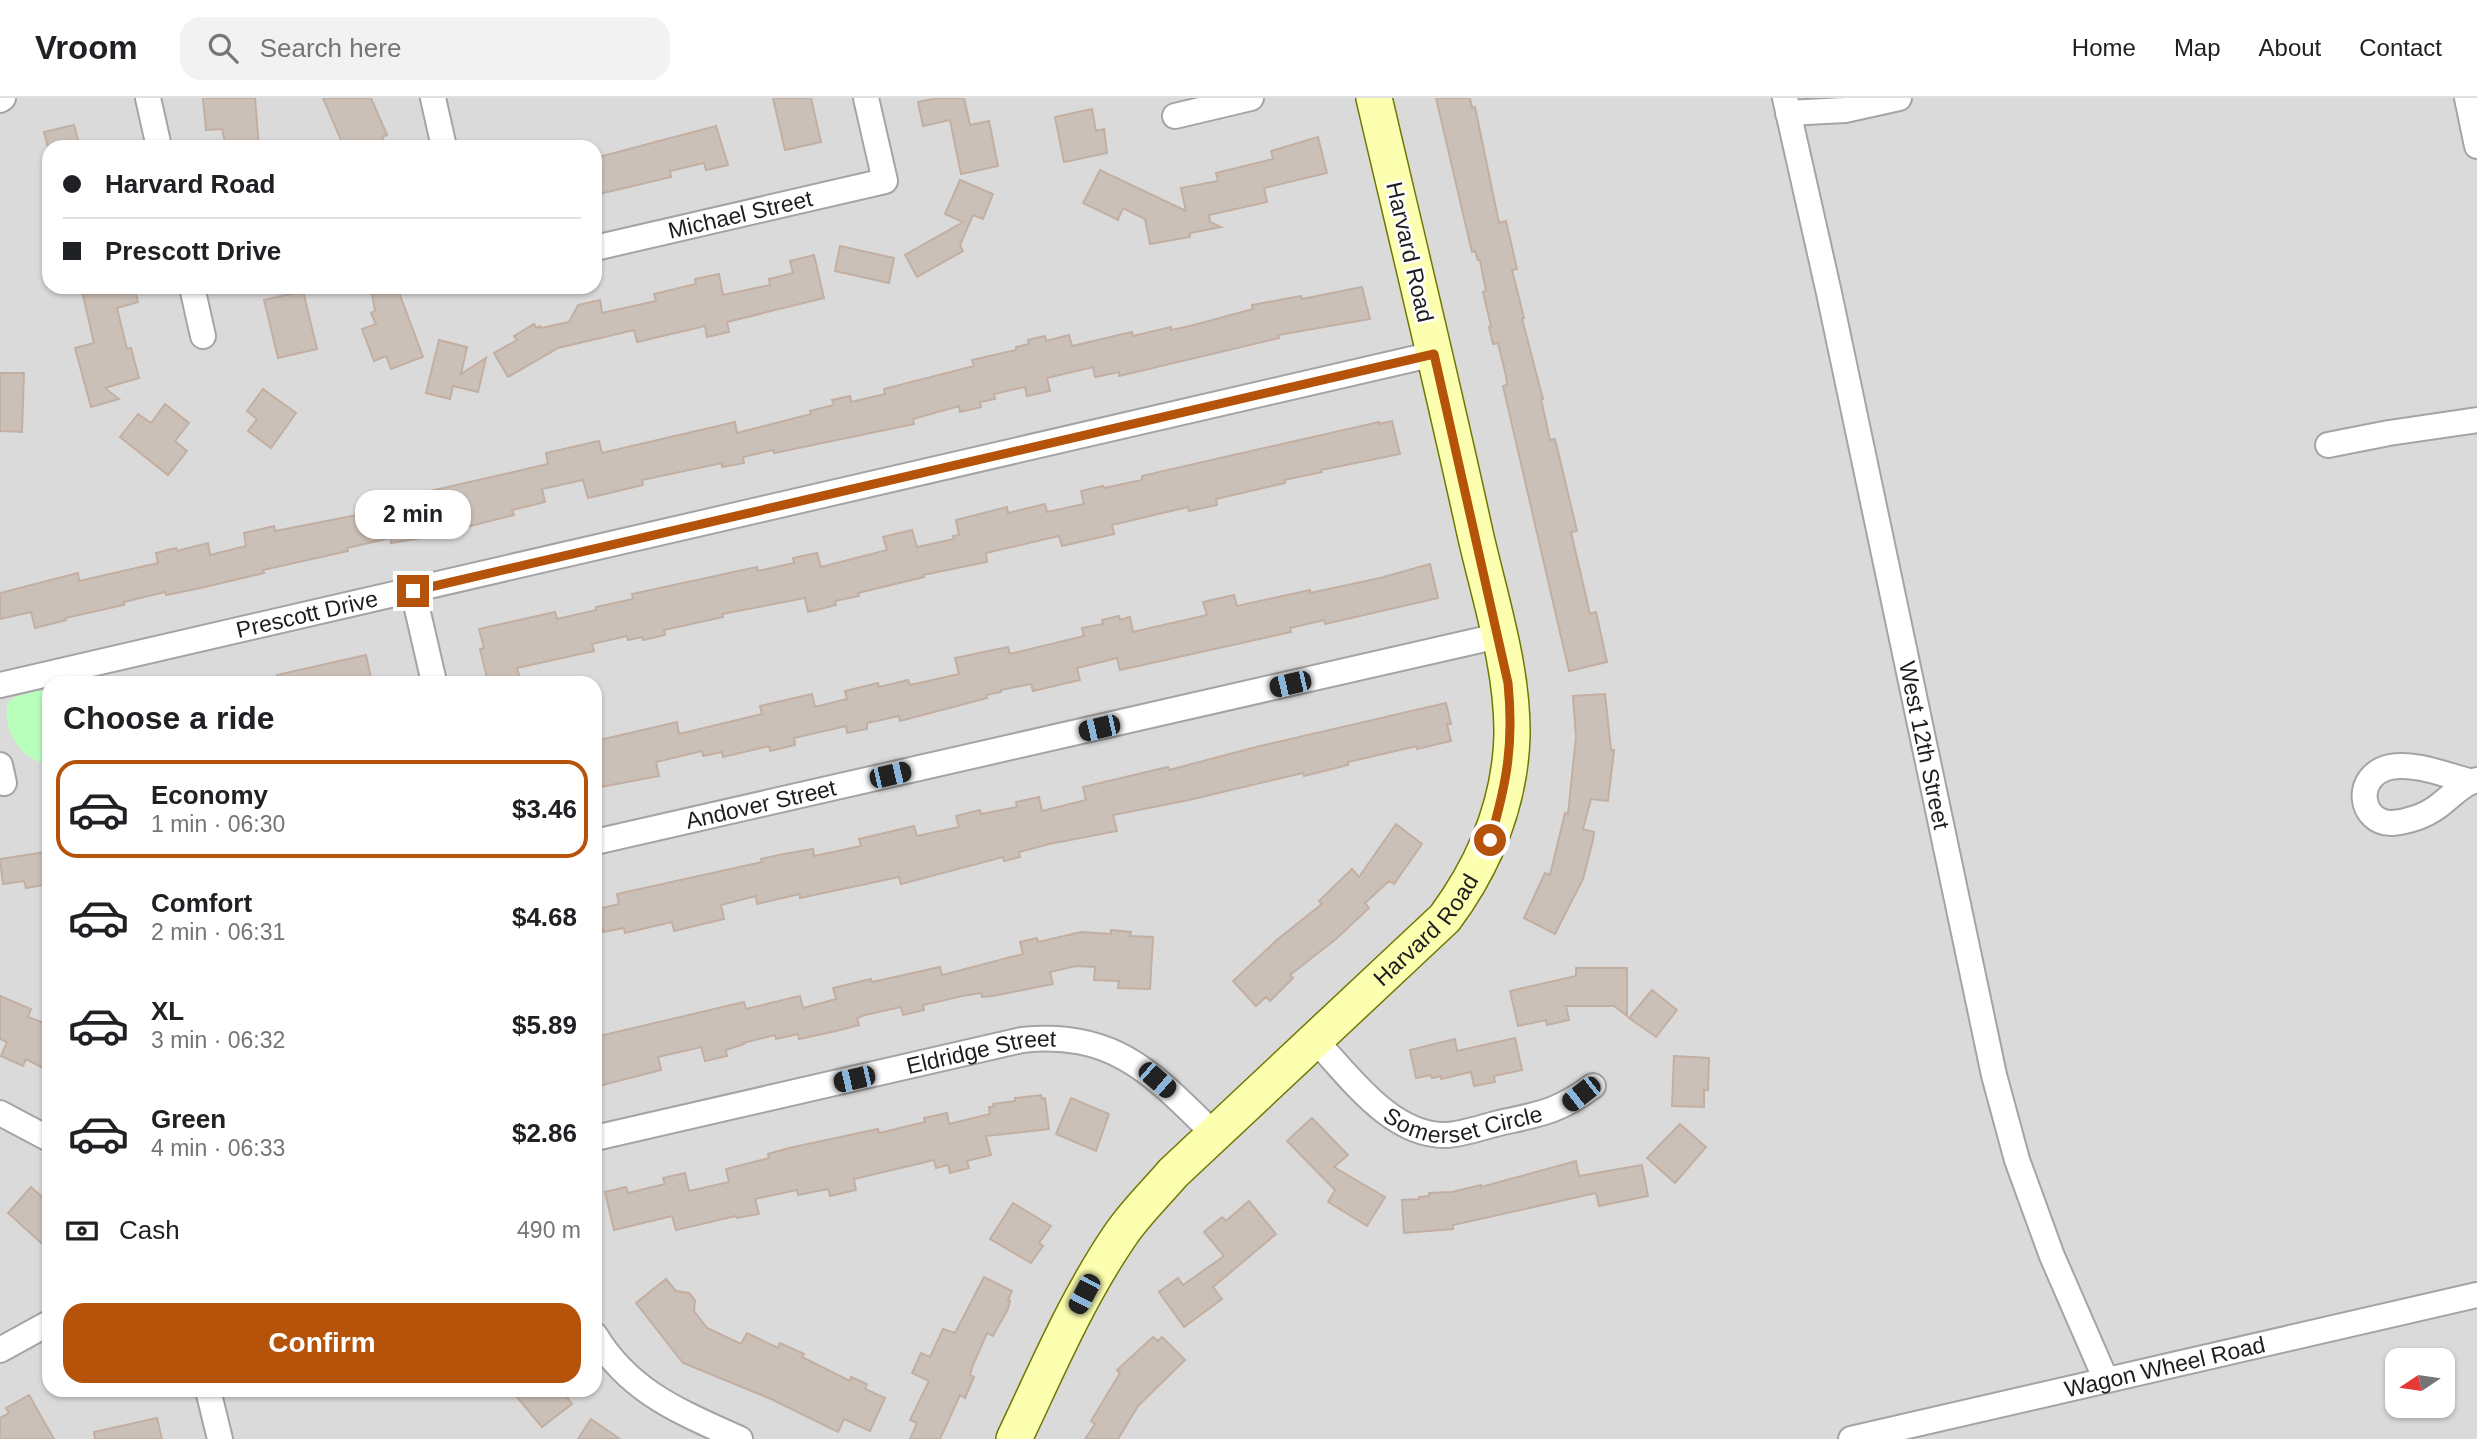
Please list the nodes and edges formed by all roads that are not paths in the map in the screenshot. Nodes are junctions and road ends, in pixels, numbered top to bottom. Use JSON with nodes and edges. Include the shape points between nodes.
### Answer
{"nodes":[{"id":1,"x":148,"y":98,"type":"edge"},
{"id":2,"x":433,"y":98,"type":"edge"},
{"id":3,"x":866,"y":98,"type":"edge"},
{"id":4,"x":1251,"y":98,"type":"edge"},
{"id":5,"x":1374,"y":98,"type":"edge"},
{"id":6,"x":1899,"y":98,"type":"edge"},
{"id":7,"x":2466,"y":98,"type":"edge"},
{"id":8,"x":1786,"y":106,"type":"edge"},
{"id":9,"x":1175,"y":116,"type":"dead end"},
{"id":10,"x":157,"y":140,"type":"edge"},
{"id":11,"x":442,"y":140,"type":"edge"},
{"id":12,"x":2477,"y":146,"type":"edge"},
{"id":13,"x":602,"y":246,"type":"edge"},
{"id":14,"x":194,"y":294,"type":"edge"},
{"id":15,"x":203,"y":336,"type":"dead end"},
{"id":16,"x":1434,"y":354,"type":"junction"},
{"id":17,"x":2477,"y":420,"type":"edge"},
{"id":18,"x":2328,"y":445,"type":"dead end"},
{"id":19,"x":413,"y":591,"type":"junction"},
{"id":20,"x":1499,"y":636,"type":"junction"},
{"id":21,"x":433,"y":676,"type":"edge"},
{"id":22,"x":0,"y":685,"type":"edge"},
{"id":23,"x":602,"y":840,"type":"edge"},
{"id":24,"x":1316,"y":1041,"type":"junction"},
{"id":25,"x":1592,"y":1086,"type":"dead end"},
{"id":26,"x":0,"y":1113,"type":"edge"},
{"id":27,"x":42,"y":1135,"type":"edge"},
{"id":28,"x":1216,"y":1135,"type":"junction"},
{"id":29,"x":602,"y":1136,"type":"edge"},
{"id":30,"x":2477,"y":1295,"type":"edge"},
{"id":31,"x":42,"y":1327,"type":"edge"},
{"id":32,"x":602,"y":1347,"type":"edge"},
{"id":33,"x":0,"y":1350,"type":"edge"},
{"id":34,"x":2106,"y":1380,"type":"junction"},
{"id":35,"x":210,"y":1397,"type":"edge"},
{"id":36,"x":220,"y":1439,"type":"edge"},
{"id":37,"x":740,"y":1439,"type":"edge"},
{"id":38,"x":1014,"y":1439,"type":"edge"},
{"id":39,"x":1851,"y":1439,"type":"edge"}],
"edges":[{"from":1,"to":10,"type":"street"},
{"from":2,"to":11,"type":"street"},
{"from":3,"to":13,"type":"street","name":"Michael Street","via":[[885,181]]},
{"from":4,"to":9,"type":"street"},
{"from":5,"to":16,"type":"street","name":"Harvard Road"},
{"from":6,"to":8,"type":"street","via":[[1845,110]]},
{"from":7,"to":12,"type":"street"},
{"from":8,"to":34,"type":"street","name":"West 12th Street","via":[[1994,1075],[2052,1256]]},
{"from":14,"to":15,"type":"street"},
{"from":16,"to":19,"type":"street","name":"Prescott Drive"},
{"from":16,"to":20,"type":"street","name":"Harvard Road"},
{"from":17,"to":18,"type":"street"},
{"from":19,"to":21,"type":"street"},
{"from":19,"to":22,"type":"street","name":"Prescott Drive"},
{"from":20,"to":23,"type":"street","name":"Andover Street"},
{"from":20,"to":24,"type":"street","name":"Harvard Road","via":[[1512,738],[1503,799],[1481,861],[1445,918]]},
{"from":24,"to":25,"type":"street","name":"Somerset Circle","via":[[1386,1113],[1404,1126],[1426,1133],[1448,1135],[1550,1112]]},
{"from":24,"to":28,"type":"street","name":"Harvard Road"},
{"from":26,"to":27,"type":"street"},
{"from":28,"to":29,"type":"street","name":"Eldridge Street","via":[[1140,1065],[1100,1046],[1045,1038]]},
{"from":28,"to":38,"type":"street","name":"Harvard Road","via":[[1173,1173],[1120,1235],[1084,1294]]},
{"from":30,"to":34,"type":"street","name":"Wagon Wheel Road"},
{"from":31,"to":33,"type":"street"},
{"from":32,"to":37,"type":"street","via":[[643,1391]]},
{"from":34,"to":39,"type":"street","name":"Wagon Wheel Road"},
{"from":35,"to":36,"type":"street"}]}
